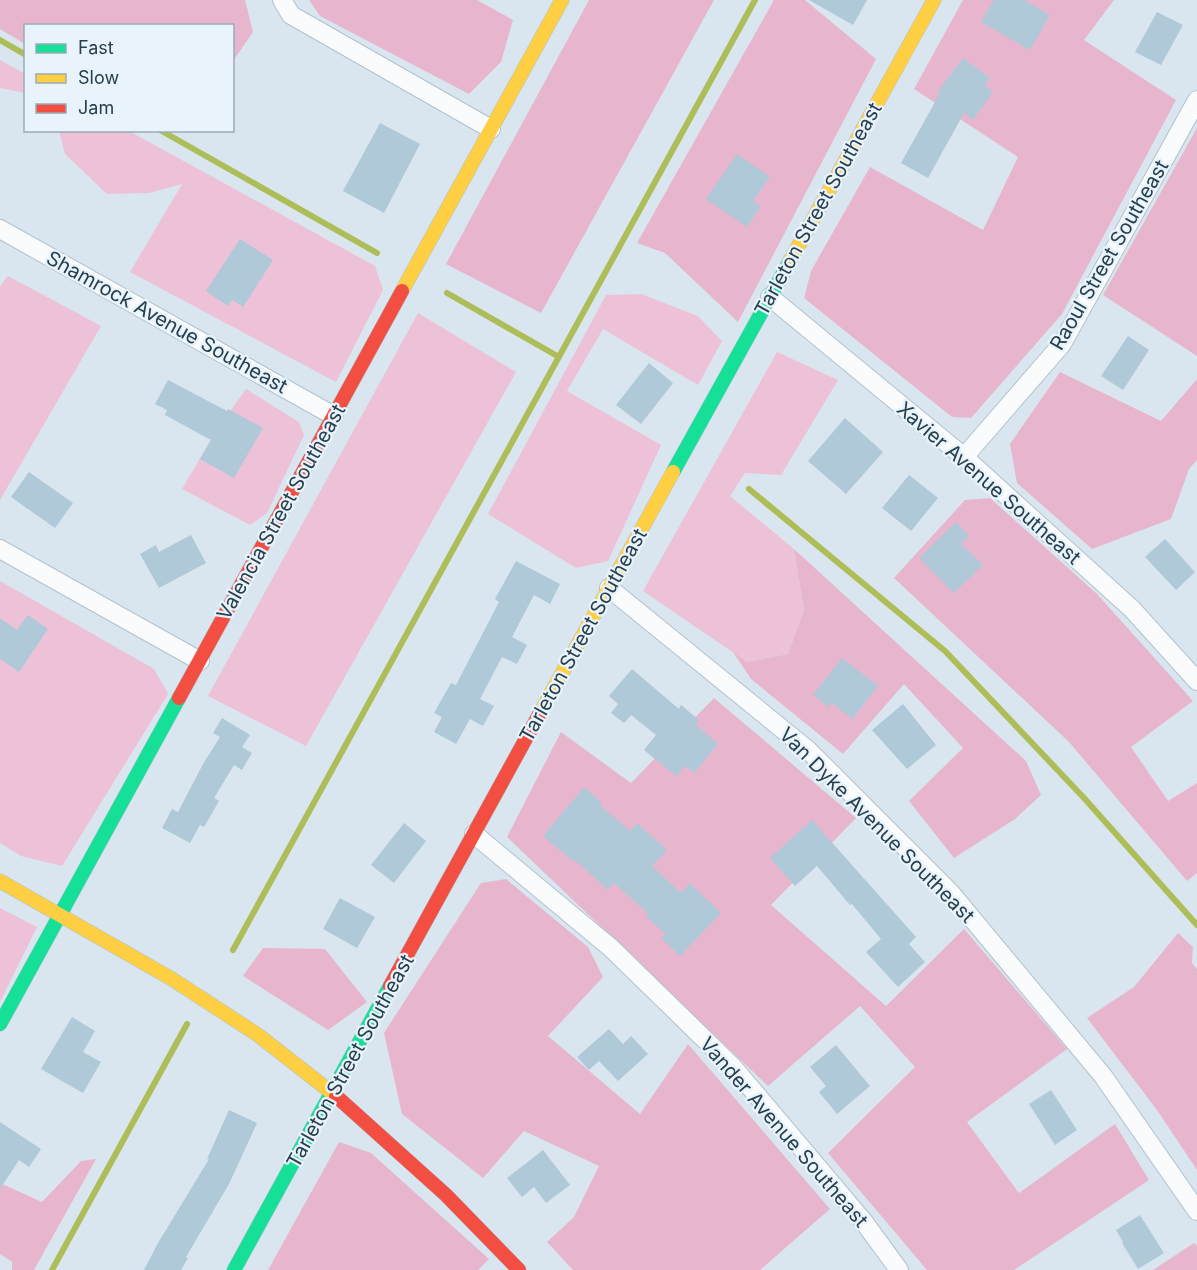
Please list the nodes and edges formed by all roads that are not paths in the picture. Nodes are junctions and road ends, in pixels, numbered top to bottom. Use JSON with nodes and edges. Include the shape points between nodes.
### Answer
{"nodes":[{"id":1,"x":282,"y":0,"type":"edge"},
{"id":2,"x":562,"y":0,"type":"edge"},
{"id":3,"x":934,"y":0,"type":"edge"},
{"id":4,"x":1197,"y":100,"type":"edge"},
{"id":5,"x":491,"y":129,"type":"junction"},
{"id":6,"x":0,"y":229,"type":"edge"},
{"id":7,"x":770,"y":297,"type":"junction"},
{"id":8,"x":334,"y":416,"type":"junction"},
{"id":9,"x":964,"y":457,"type":"junction"},
{"id":10,"x":0,"y":549,"type":"edge"},
{"id":11,"x":609,"y":588,"type":"junction"},
{"id":12,"x":200,"y":661,"type":"junction"},
{"id":13,"x":1197,"y":681,"type":"edge"},
{"id":14,"x":474,"y":834,"type":"junction"},
{"id":15,"x":0,"y":881,"type":"edge"},
{"id":16,"x":62,"y":915,"type":"junction"},
{"id":17,"x":0,"y":1024,"type":"edge"},
{"id":18,"x":332,"y":1094,"type":"junction"},
{"id":19,"x":1197,"y":1210,"type":"edge"},
{"id":20,"x":234,"y":1270,"type":"edge"},
{"id":21,"x":519,"y":1270,"type":"edge"},
{"id":22,"x":899,"y":1270,"type":"edge"}],
"edges":[{"from":1,"to":5,"type":"street","via":[[291,15]]},
{"from":2,"to":5,"type":"street","name":"Valencia Street Southeast"},
{"from":3,"to":7,"type":"street","name":"Tarleton Street Southeast"},
{"from":4,"to":9,"type":"street","name":"Raoul Street Southeast","via":[[1062,344]]},
{"from":5,"to":8,"type":"street","name":"Valencia Street Southeast"},
{"from":6,"to":8,"type":"street","name":"Shamrock Avenue Southeast"},
{"from":7,"to":9,"type":"street","name":"Xavier Avenue Southeast"},
{"from":7,"to":11,"type":"street","name":"Tarleton Street Southeast"},
{"from":8,"to":12,"type":"street","name":"Valencia Street Southeast"},
{"from":9,"to":13,"type":"street","name":"Xavier Avenue Southeast","via":[[1132,609]]},
{"from":10,"to":12,"type":"street"},
{"from":11,"to":14,"type":"street","name":"Tarleton Street Southeast"},
{"from":11,"to":19,"type":"street","name":"Van Dyke Avenue Southeast","via":[[808,750],[950,892],[1103,1076]]},
{"from":12,"to":16,"type":"street","name":"Valencia Street Southeast"},
{"from":14,"to":18,"type":"street","name":"Tarleton Street Southeast"},
{"from":14,"to":22,"type":"street","name":"Vander Avenue Southeast","via":[[611,948],[733,1067],[864,1222]]},
{"from":15,"to":16,"type":"street"},
{"from":16,"to":17,"type":"street","name":"Valencia Street Southeast"},
{"from":16,"to":18,"type":"street","via":[[258,1035]]},
{"from":18,"to":20,"type":"street","name":"Tarleton Street Southeast"},
{"from":18,"to":21,"type":"street","via":[[446,1195]]}]}
